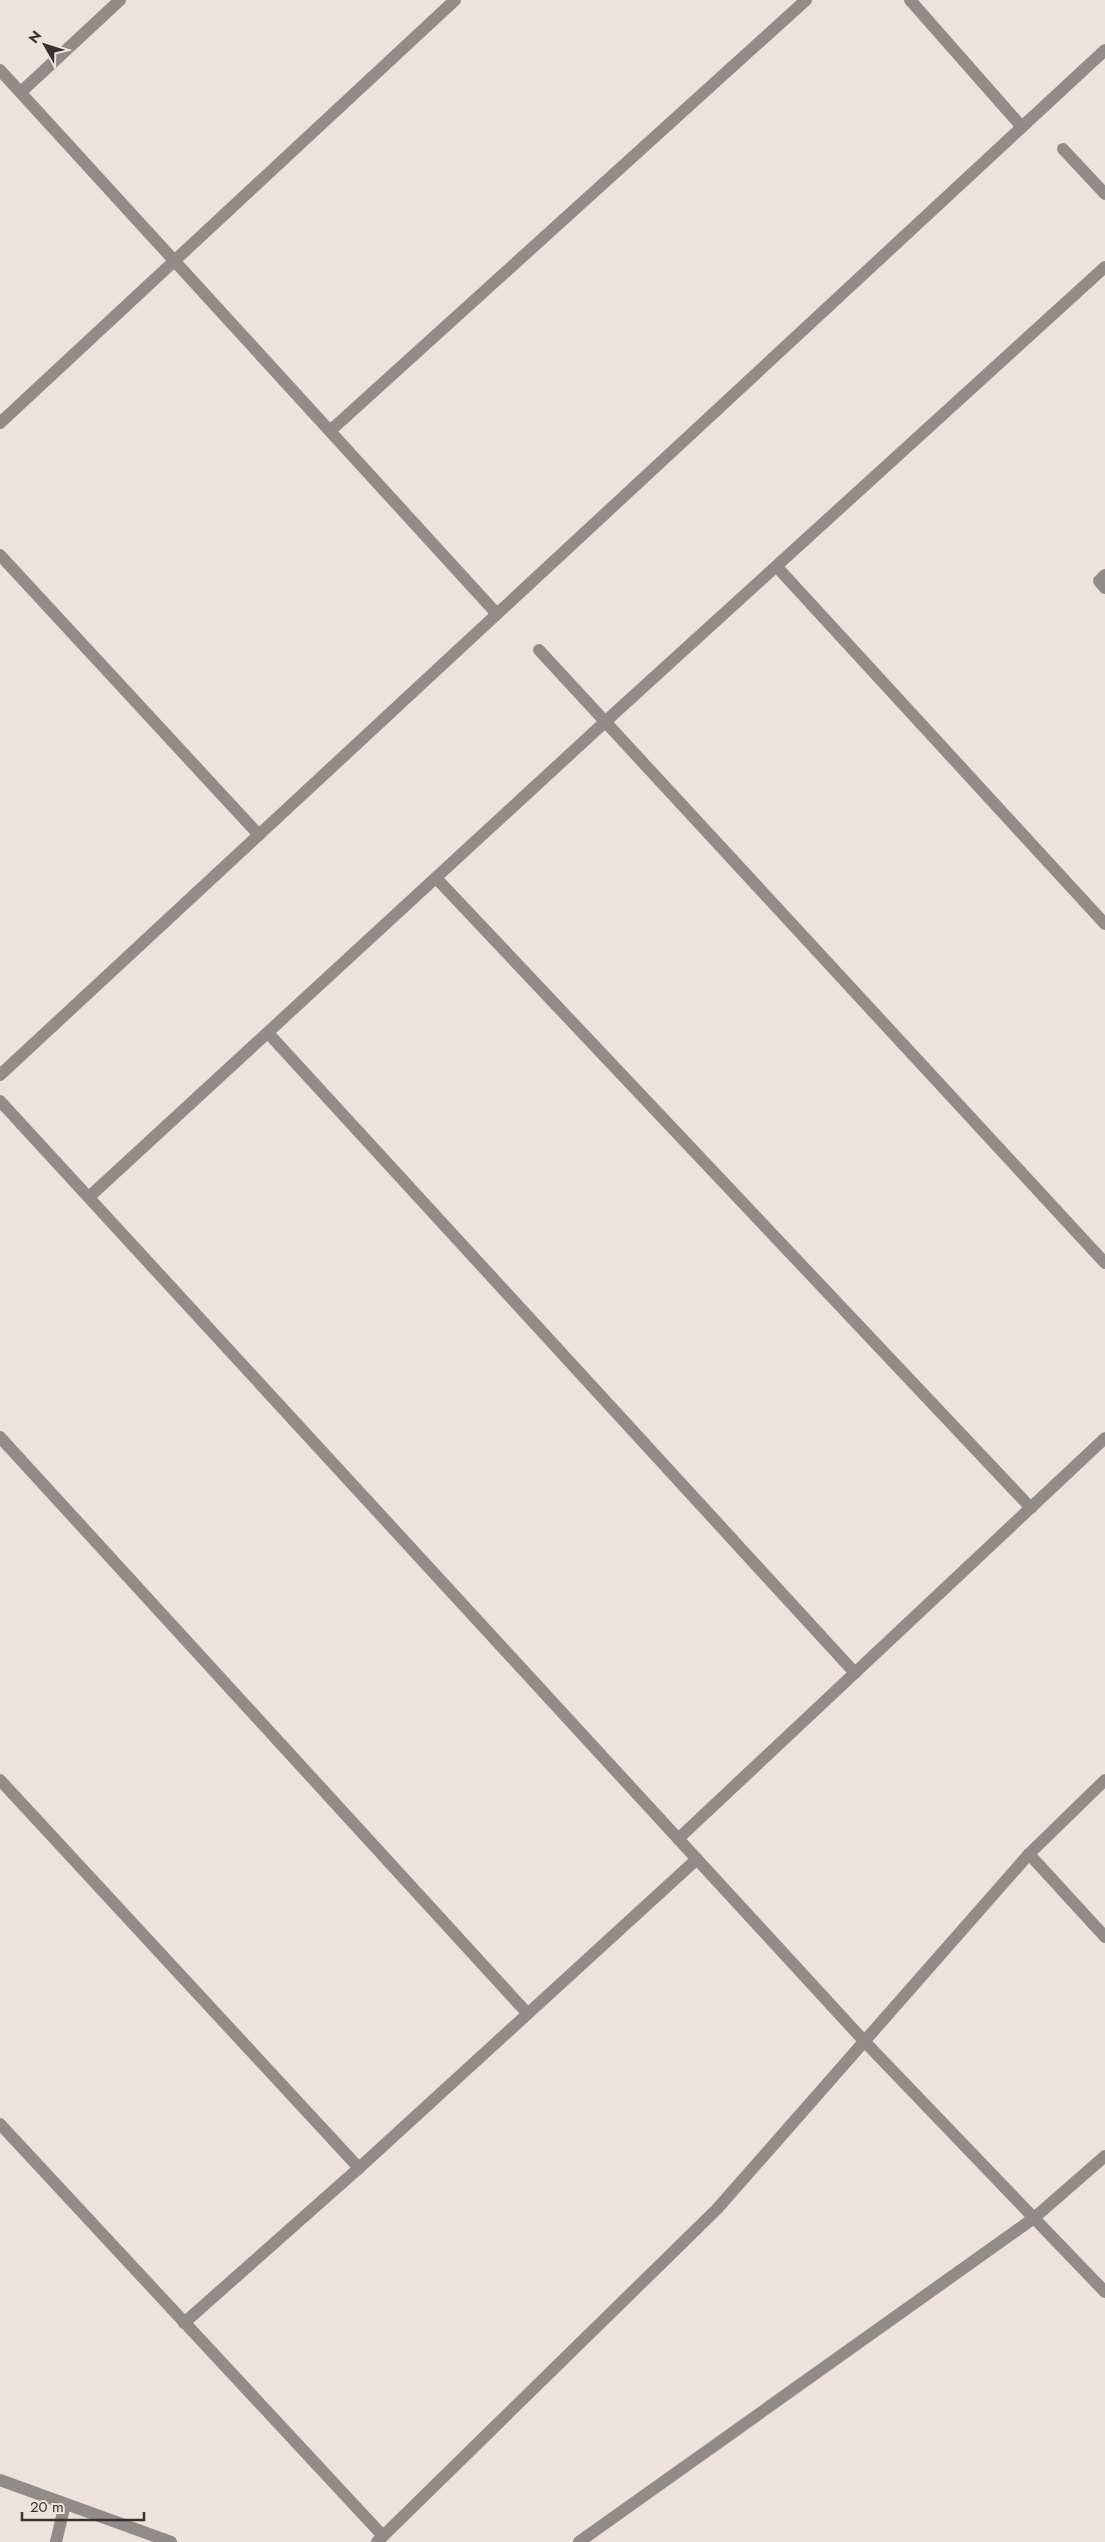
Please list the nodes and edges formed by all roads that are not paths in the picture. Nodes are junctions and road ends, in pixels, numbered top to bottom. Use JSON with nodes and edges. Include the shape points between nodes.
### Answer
{"nodes":[{"id":1,"x":120,"y":0,"type":"edge"},
{"id":2,"x":455,"y":0,"type":"edge"},
{"id":3,"x":806,"y":0,"type":"edge"},
{"id":4,"x":910,"y":0,"type":"edge"},
{"id":5,"x":1105,"y":50,"type":"edge"},
{"id":6,"x":0,"y":70,"type":"edge"},
{"id":7,"x":21,"y":92,"type":"junction"},
{"id":8,"x":1022,"y":127,"type":"junction"},
{"id":9,"x":1064,"y":149,"type":"dead end"},
{"id":10,"x":1105,"y":194,"type":"edge"},
{"id":11,"x":173,"y":260,"type":"junction"},
{"id":12,"x":1105,"y":267,"type":"edge"},
{"id":13,"x":0,"y":423,"type":"edge"},
{"id":14,"x":330,"y":431,"type":"junction"},
{"id":15,"x":0,"y":555,"type":"edge"},
{"id":16,"x":777,"y":567,"type":"junction"},
{"id":17,"x":1105,"y":575,"type":"edge"},
{"id":18,"x":1105,"y":588,"type":"edge"},
{"id":19,"x":497,"y":614,"type":"junction"},
{"id":20,"x":539,"y":650,"type":"dead end"},
{"id":21,"x":606,"y":721,"type":"junction"},
{"id":22,"x":259,"y":835,"type":"junction"},
{"id":23,"x":437,"y":879,"type":"junction"},
{"id":24,"x":1105,"y":924,"type":"edge"},
{"id":25,"x":268,"y":1033,"type":"junction"},
{"id":26,"x":0,"y":1075,"type":"edge"},
{"id":27,"x":0,"y":1100,"type":"edge"},
{"id":28,"x":88,"y":1197,"type":"junction"},
{"id":29,"x":1105,"y":1263,"type":"edge"},
{"id":30,"x":0,"y":1437,"type":"edge"},
{"id":31,"x":1105,"y":1438,"type":"edge"},
{"id":32,"x":1031,"y":1508,"type":"junction"},
{"id":33,"x":855,"y":1673,"type":"junction"},
{"id":34,"x":0,"y":1780,"type":"edge"},
{"id":35,"x":1105,"y":1780,"type":"edge"},
{"id":36,"x":678,"y":1839,"type":"junction"},
{"id":37,"x":1029,"y":1854,"type":"junction"},
{"id":38,"x":697,"y":1859,"type":"junction"},
{"id":39,"x":1105,"y":1937,"type":"edge"},
{"id":40,"x":527,"y":2013,"type":"junction"},
{"id":41,"x":866,"y":2042,"type":"junction"},
{"id":42,"x":0,"y":2124,"type":"edge"},
{"id":43,"x":1105,"y":2156,"type":"edge"},
{"id":44,"x":359,"y":2168,"type":"junction"},
{"id":45,"x":1034,"y":2218,"type":"junction"},
{"id":46,"x":1105,"y":2292,"type":"edge"},
{"id":47,"x":184,"y":2322,"type":"junction"},
{"id":48,"x":0,"y":2480,"type":"edge"},
{"id":49,"x":65,"y":2504,"type":"junction"},
{"id":50,"x":380,"y":2539,"type":"edge"},
{"id":51,"x":56,"y":2542,"type":"edge"},
{"id":52,"x":171,"y":2542,"type":"edge"},
{"id":53,"x":579,"y":2542,"type":"edge"}],
"edges":[{"from":1,"to":7,"type":"street"},
{"from":2,"to":11,"type":"street"},
{"from":3,"to":14,"type":"street"},
{"from":4,"to":8,"type":"street"},
{"from":5,"to":8,"type":"street"},
{"from":6,"to":7,"type":"street"},
{"from":7,"to":11,"type":"street"},
{"from":8,"to":19,"type":"street"},
{"from":9,"to":10,"type":"street"},
{"from":11,"to":13,"type":"street"},
{"from":11,"to":14,"type":"street"},
{"from":12,"to":16,"type":"street"},
{"from":14,"to":19,"type":"street"},
{"from":15,"to":22,"type":"street"},
{"from":16,"to":21,"type":"street"},
{"from":16,"to":24,"type":"street"},
{"from":17,"to":18,"type":"street","via":[[1099,581]]},
{"from":19,"to":22,"type":"street"},
{"from":20,"to":21,"type":"street"},
{"from":21,"to":23,"type":"street"},
{"from":21,"to":29,"type":"street"},
{"from":22,"to":26,"type":"street"},
{"from":23,"to":25,"type":"street"},
{"from":23,"to":32,"type":"street"},
{"from":25,"to":28,"type":"street"},
{"from":25,"to":33,"type":"street"},
{"from":27,"to":28,"type":"street"},
{"from":28,"to":36,"type":"street"},
{"from":30,"to":40,"type":"street"},
{"from":31,"to":32,"type":"street"},
{"from":32,"to":33,"type":"street"},
{"from":33,"to":36,"type":"street"},
{"from":34,"to":44,"type":"street"},
{"from":35,"to":37,"type":"street"},
{"from":36,"to":38,"type":"street"},
{"from":37,"to":39,"type":"street"},
{"from":37,"to":41,"type":"street"},
{"from":38,"to":40,"type":"street"},
{"from":38,"to":41,"type":"street"},
{"from":40,"to":44,"type":"street"},
{"from":41,"to":45,"type":"street"},
{"from":41,"to":50,"type":"street","via":[[717,2209]]},
{"from":42,"to":47,"type":"street"},
{"from":43,"to":45,"type":"street"},
{"from":44,"to":47,"type":"street"},
{"from":45,"to":46,"type":"street"},
{"from":45,"to":53,"type":"street"},
{"from":47,"to":50,"type":"street"},
{"from":48,"to":49,"type":"street"},
{"from":49,"to":51,"type":"street"},
{"from":49,"to":52,"type":"street"}]}
